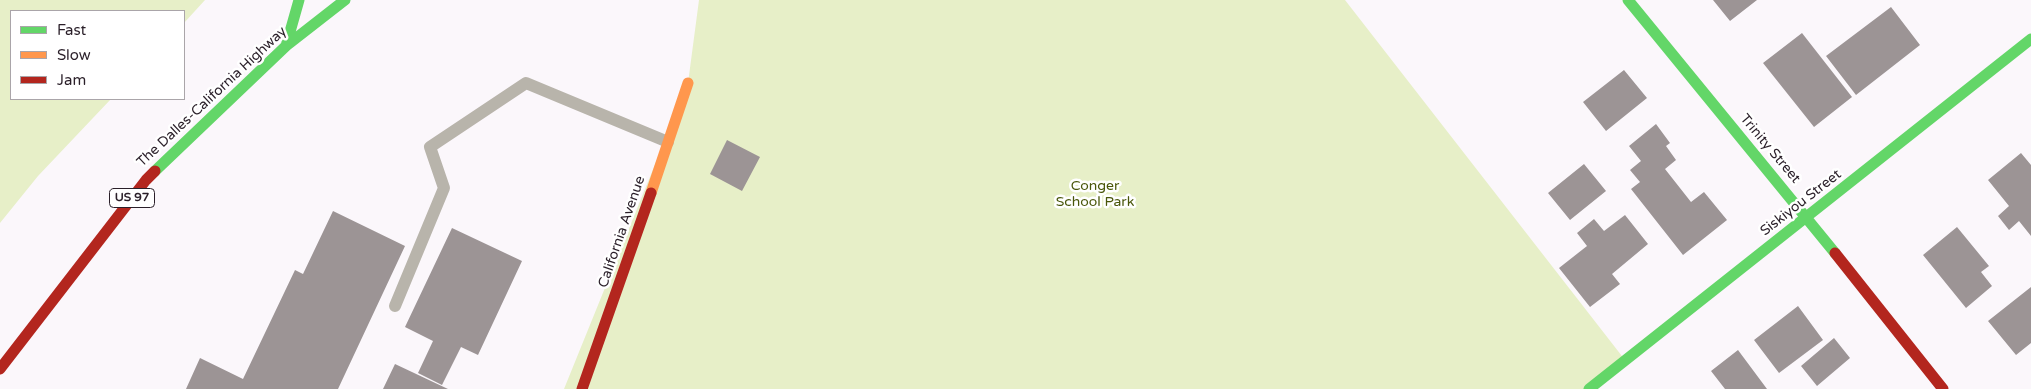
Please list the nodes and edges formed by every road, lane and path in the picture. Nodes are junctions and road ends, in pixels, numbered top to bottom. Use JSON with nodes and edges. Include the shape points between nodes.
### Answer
{"nodes":[{"id":1,"x":299,"y":0,"type":"edge"},
{"id":2,"x":345,"y":0,"type":"edge"},
{"id":3,"x":1628,"y":0,"type":"edge"},
{"id":4,"x":2031,"y":39,"type":"edge"},
{"id":5,"x":286,"y":46,"type":"junction"},
{"id":6,"x":688,"y":83,"type":"dead end"},
{"id":7,"x":668,"y":142,"type":"junction"},
{"id":8,"x":1807,"y":217,"type":"junction"},
{"id":9,"x":395,"y":306,"type":"dead end"},
{"id":10,"x":0,"y":369,"type":"edge"},
{"id":11,"x":582,"y":389,"type":"edge"},
{"id":12,"x":1589,"y":389,"type":"edge"},
{"id":13,"x":1943,"y":389,"type":"edge"}],
"edges":[{"from":1,"to":5,"type":"main road"},
{"from":2,"to":5,"type":"main road","name":"The Dalles-California Highway","number":"US 97"},
{"from":3,"to":8,"type":"main road","name":"Trinity Street"},
{"from":4,"to":8,"type":"main road","name":"Siskiyou Street"},
{"from":5,"to":10,"type":"main road","name":"The Dalles-California Highway","number":"US 97","via":[[146,180]]},
{"from":6,"to":7,"type":"main road","name":"California Avenue"},
{"from":7,"to":9,"type":"lane","via":[[526,83],[430,147],[444,188]]},
{"from":7,"to":11,"type":"main road","name":"California Avenue"},
{"from":8,"to":12,"type":"main road","name":"Siskiyou Street"},
{"from":8,"to":13,"type":"main road","name":"Trinity Street"}]}
